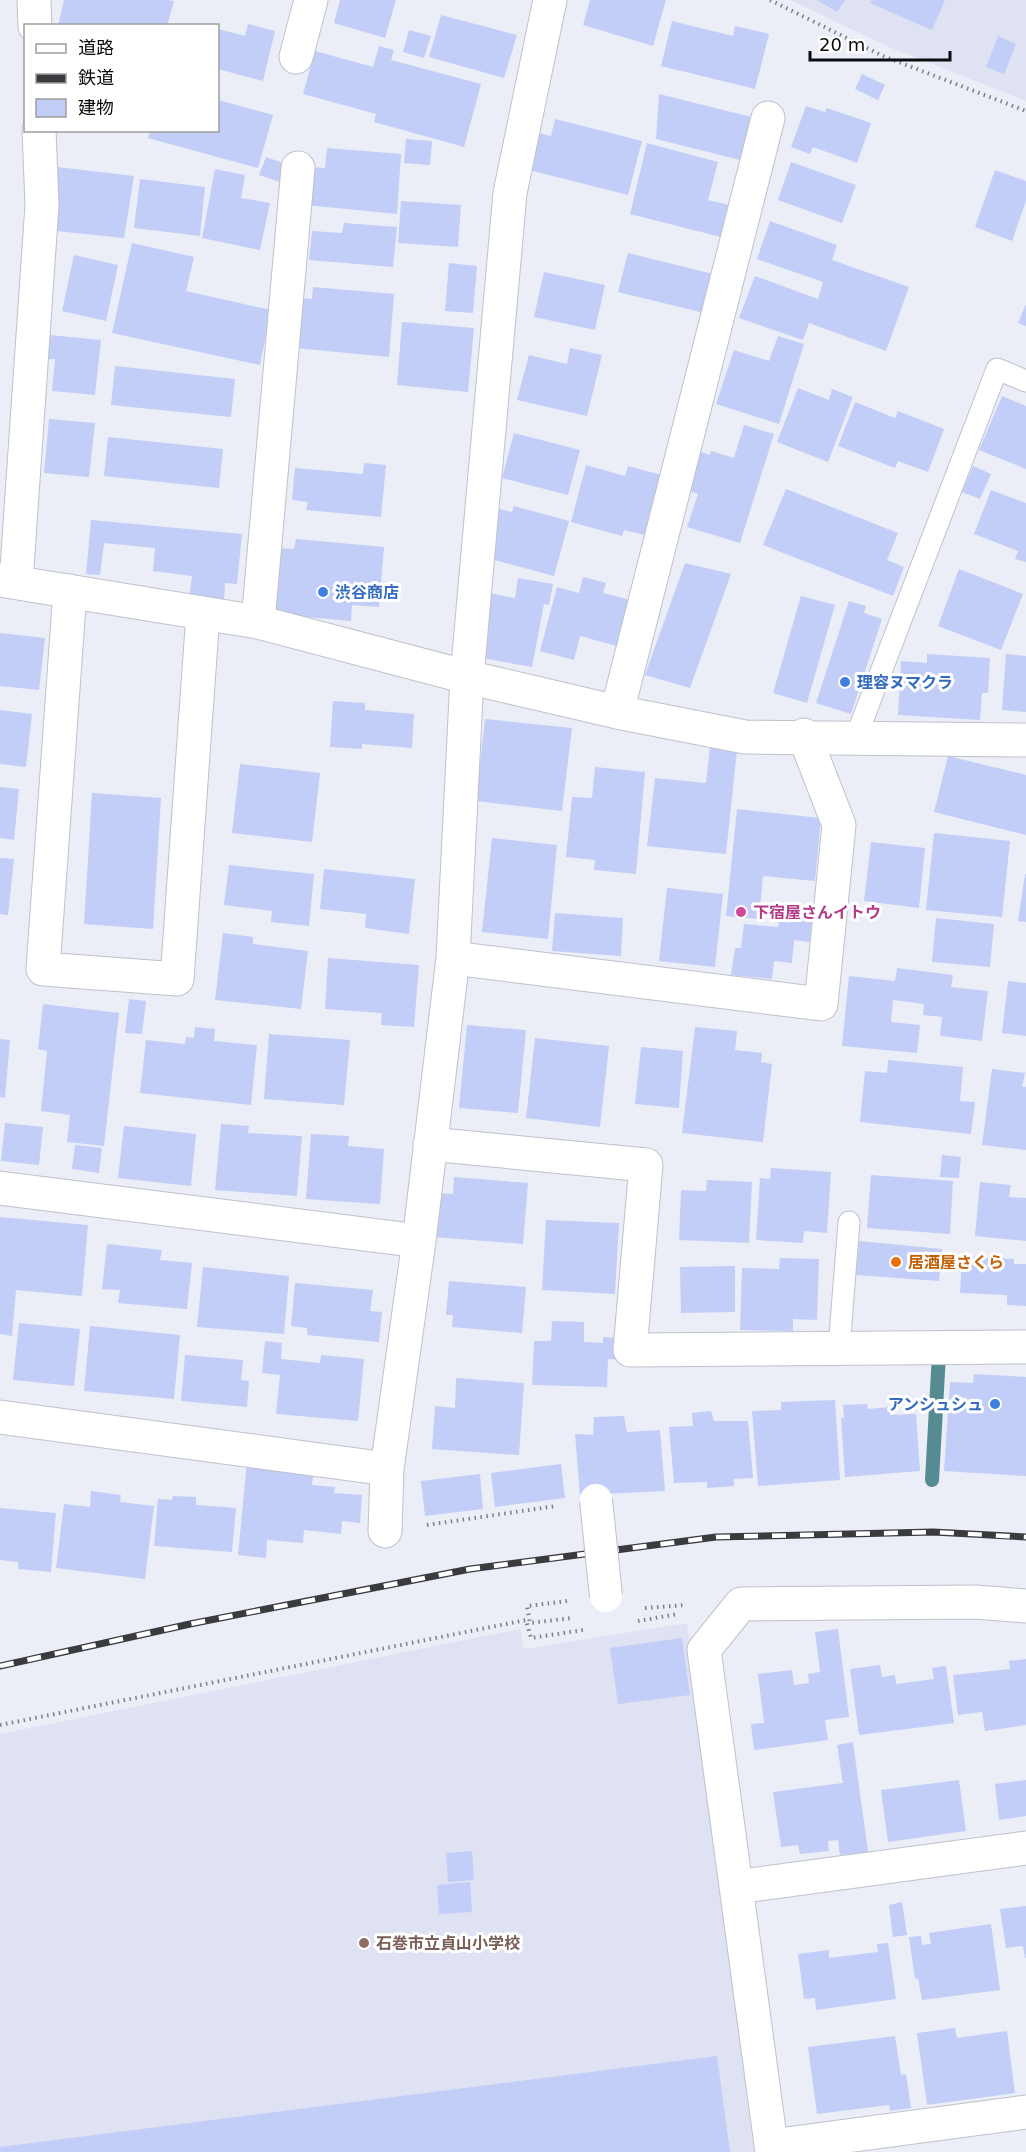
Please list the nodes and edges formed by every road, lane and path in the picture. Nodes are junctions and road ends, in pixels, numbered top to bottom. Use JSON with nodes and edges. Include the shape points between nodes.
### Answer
{"nodes":[{"id":1,"x":34,"y":0,"type":"edge"},
{"id":2,"x":311,"y":0,"type":"edge"},
{"id":3,"x":550,"y":0,"type":"edge"},
{"id":4,"x":770,"y":0,"type":"edge"},
{"id":5,"x":35,"y":24,"type":"edge"},
{"id":6,"x":296,"y":57,"type":"dead end"},
{"id":7,"x":1026,"y":111,"type":"edge"},
{"id":8,"x":768,"y":118,"type":"dead end"},
{"id":9,"x":39,"y":132,"type":"edge"},
{"id":10,"x":298,"y":168,"type":"dead end"},
{"id":11,"x":1026,"y":381,"type":"edge"},
{"id":12,"x":8,"y":581,"type":"edge"},
{"id":13,"x":70,"y":591,"type":"junction"},
{"id":14,"x":203,"y":614,"type":"junction"},
{"id":15,"x":258,"y":622,"type":"junction"},
{"id":16,"x":467,"y":677,"type":"junction"},
{"id":17,"x":617,"y":712,"type":"junction"},
{"id":18,"x":804,"y":735,"type":"junction"},
{"id":19,"x":856,"y":737,"type":"junction"},
{"id":20,"x":1026,"y":740,"type":"edge"},
{"id":21,"x":453,"y":958,"type":"junction"},
{"id":22,"x":430,"y":1144,"type":"junction"},
{"id":23,"x":0,"y":1188,"type":"edge"},
{"id":24,"x":849,"y":1222,"type":"dead end"},
{"id":25,"x":419,"y":1241,"type":"junction"},
{"id":26,"x":1026,"y":1347,"type":"edge"},
{"id":27,"x":839,"y":1348,"type":"junction"},
{"id":28,"x":0,"y":1417,"type":"edge"},
{"id":29,"x":387,"y":1469,"type":"junction"},
{"id":30,"x":596,"y":1500,"type":"joint"},
{"id":31,"x":385,"y":1532,"type":"joint"},
{"id":32,"x":606,"y":1596,"type":"dead end"},
{"id":33,"x":686,"y":1603,"type":"dead end"},
{"id":34,"x":1026,"y":1606,"type":"edge"},
{"id":35,"x":631,"y":1622,"type":"dead end"},
{"id":36,"x":587,"y":1629,"type":"dead end"},
{"id":37,"x":0,"y":1725,"type":"edge"},
{"id":38,"x":1026,"y":1848,"type":"edge"},
{"id":39,"x":736,"y":1887,"type":"junction"},
{"id":40,"x":1026,"y":2112,"type":"edge"},
{"id":41,"x":771,"y":2149,"type":"edge"}],
"edges":[{"from":1,"to":5,"type":"street"},
{"from":2,"to":6,"type":"street"},
{"from":3,"to":16,"type":"street","via":[[510,193]]},
{"from":4,"to":7,"type":"path","via":[[883,56]]},
{"from":8,"to":17,"type":"street"},
{"from":9,"to":12,"type":"street","via":[[42,206]]},
{"from":10,"to":15,"type":"street"},
{"from":11,"to":19,"type":"lane","via":[[997,369]]},
{"from":12,"to":13,"type":"street"},
{"from":13,"to":14,"type":"street"},
{"from":13,"to":14,"type":"street","via":[[43,969],[177,979]]},
{"from":14,"to":15,"type":"street"},
{"from":15,"to":16,"type":"street"},
{"from":16,"to":17,"type":"street"},
{"from":16,"to":21,"type":"street"},
{"from":17,"to":18,"type":"street","via":[[745,737]]},
{"from":18,"to":19,"type":"street"},
{"from":18,"to":21,"type":"street","via":[[839,825],[821,1004]]},
{"from":19,"to":20,"type":"street"},
{"from":21,"to":22,"type":"street"},
{"from":22,"to":25,"type":"street"},
{"from":22,"to":27,"type":"street","via":[[646,1165],[630,1350]]},
{"from":23,"to":25,"type":"street"},
{"from":24,"to":27,"type":"lane"},
{"from":25,"to":29,"type":"street"},
{"from":26,"to":27,"type":"street"},
{"from":28,"to":29,"type":"street"},
{"from":29,"to":31,"type":"street"},
{"from":30,"to":31,"type":"path"},
{"from":30,"to":32,"type":"street","bridge":true},
{"from":33,"to":35,"type":"path","via":[[687,1612]]},
{"from":34,"to":39,"type":"street","via":[[975,1602],[741,1604],[704,1650]]},
{"from":36,"to":37,"type":"path","via":[[531,1638],[526,1620]]},
{"from":38,"to":39,"type":"street"},
{"from":39,"to":41,"type":"street"},
{"from":40,"to":41,"type":"street"}]}
